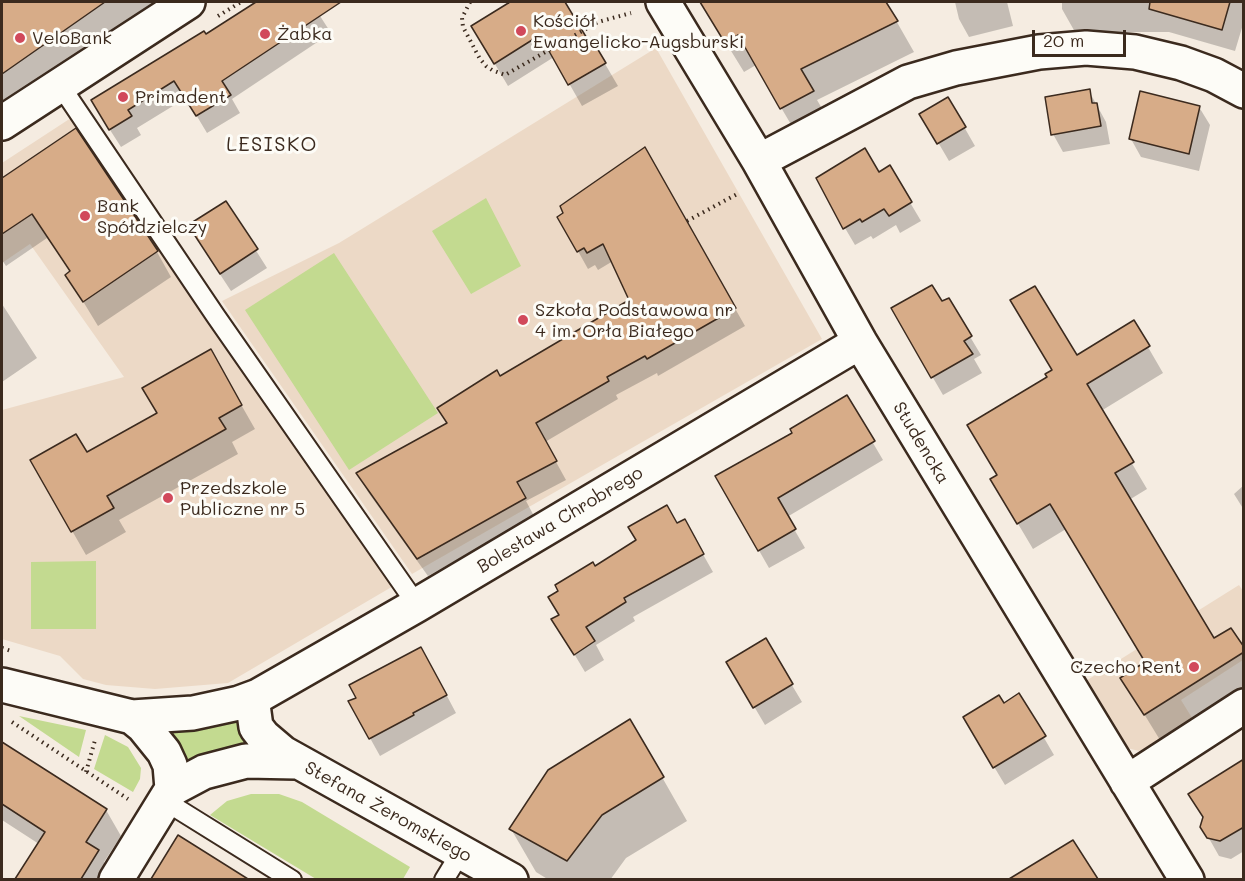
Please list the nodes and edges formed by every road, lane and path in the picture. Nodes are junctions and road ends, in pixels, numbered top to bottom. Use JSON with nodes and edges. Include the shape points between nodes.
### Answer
{"nodes":[{"id":1,"x":188,"y":2,"type":"edge"},
{"id":2,"x":470,"y":2,"type":"edge"},
{"id":3,"x":663,"y":2,"type":"edge"},
{"id":4,"x":631,"y":13,"type":"dead end"},
{"id":5,"x":60,"y":85,"type":"junction"},
{"id":6,"x":1244,"y":91,"type":"edge"},
{"id":7,"x":2,"y":123,"type":"edge"},
{"id":8,"x":759,"y":160,"type":"junction"},
{"id":9,"x":738,"y":193,"type":"dead end"},
{"id":10,"x":687,"y":221,"type":"dead end"},
{"id":11,"x":860,"y":342,"type":"junction"},
{"id":12,"x":417,"y":605,"type":"junction"},
{"id":13,"x":2,"y":648,"type":"edge"},
{"id":14,"x":13,"y":651,"type":"dead end"},
{"id":15,"x":2,"y":684,"type":"edge"},
{"id":16,"x":258,"y":696,"type":"junction"},
{"id":17,"x":1244,"y":706,"type":"edge"},
{"id":18,"x":132,"y":717,"type":"junction"},
{"id":19,"x":11,"y":722,"type":"dead end"},
{"id":20,"x":296,"y":762,"type":"junction"},
{"id":21,"x":1127,"y":782,"type":"junction"},
{"id":22,"x":157,"y":798,"type":"junction"},
{"id":23,"x":461,"y":852,"type":"junction"},
{"id":24,"x":116,"y":879,"type":"edge"},
{"id":25,"x":292,"y":879,"type":"edge"},
{"id":26,"x":444,"y":879,"type":"edge"},
{"id":27,"x":512,"y":879,"type":"edge"},
{"id":28,"x":1187,"y":879,"type":"edge"}],
"edges":[{"from":1,"to":5,"type":"street"},
{"from":2,"to":4,"type":"path","via":[[462,18],[463,27],[486,66],[506,75],[598,22]]},
{"from":3,"to":8,"type":"street","name":"Studencka"},
{"from":5,"to":7,"type":"street"},
{"from":5,"to":12,"type":"lane"},
{"from":6,"to":8,"type":"street","via":[[1214,75],[1135,52],[1086,48],[1040,52],[956,68],[908,82]]},
{"from":8,"to":11,"type":"street","name":"Studencka"},
{"from":9,"to":10,"type":"path"},
{"from":11,"to":12,"type":"street","name":"Bolesława Chrobrego"},
{"from":11,"to":21,"type":"street","name":"Studencka"},
{"from":12,"to":16,"type":"street","name":"Bolesława Chrobrego"},
{"from":13,"to":14,"type":"path"},
{"from":15,"to":18,"type":"street"},
{"from":16,"to":18,"type":"street","name":"Bolesława Chrobrego","via":[[193,712]]},
{"from":16,"to":20,"type":"street","name":"Stefana Żeromskiego","via":[[253,705],[256,727]]},
{"from":17,"to":21,"type":"street"},
{"from":18,"to":22,"type":"street","via":[[149,733],[170,765]]},
{"from":19,"to":22,"type":"path"},
{"from":20,"to":22,"type":"street","via":[[246,761],[229,765],[190,778]]},
{"from":20,"to":23,"type":"street","name":"Stefana Żeromskiego"},
{"from":21,"to":28,"type":"street","name":"Studencka"},
{"from":22,"to":24,"type":"street"},
{"from":22,"to":25,"type":"lane"},
{"from":23,"to":26,"type":"lane"},
{"from":23,"to":27,"type":"street","name":"Stefana Żeromskiego"}]}
